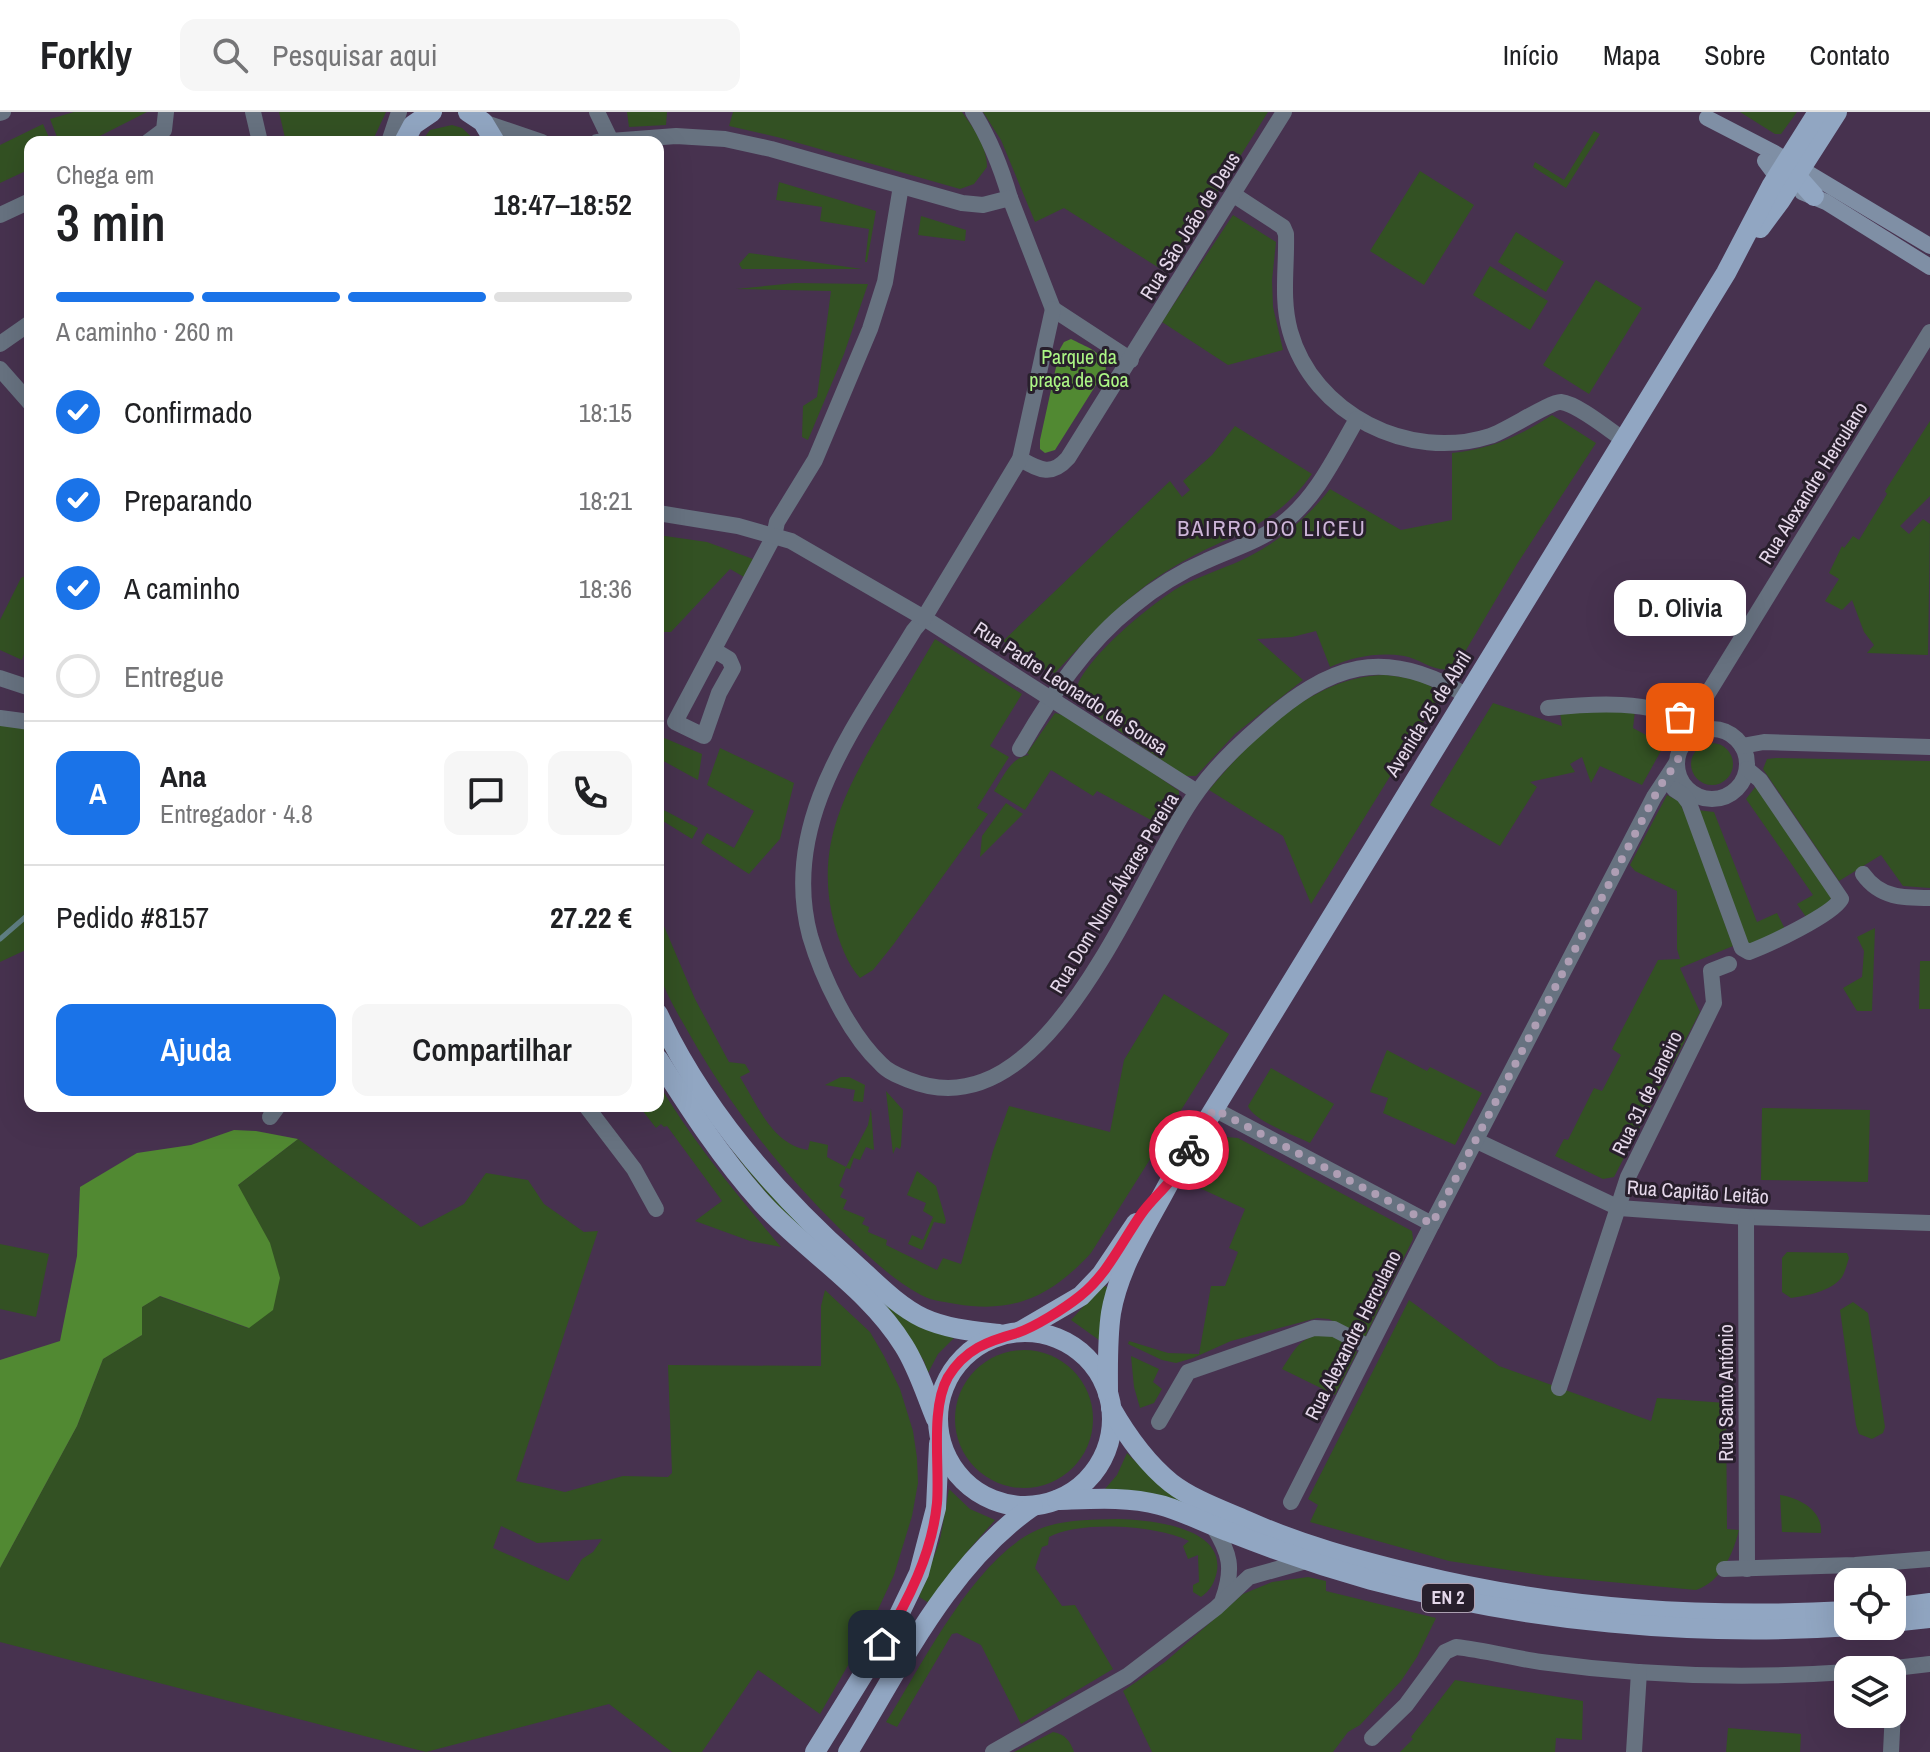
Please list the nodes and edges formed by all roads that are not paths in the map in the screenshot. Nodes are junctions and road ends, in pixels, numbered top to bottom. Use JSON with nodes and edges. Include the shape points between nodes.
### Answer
{"nodes":[{"id":1,"x":166,"y":112,"type":"edge"},
{"id":2,"x":253,"y":112,"type":"edge"},
{"id":3,"x":399,"y":112,"type":"edge"},
{"id":4,"x":432,"y":112,"type":"edge"},
{"id":5,"x":597,"y":112,"type":"edge"},
{"id":6,"x":973,"y":112,"type":"edge"},
{"id":7,"x":1284,"y":112,"type":"edge"},
{"id":8,"x":1818,"y":112,"type":"edge"},
{"id":9,"x":1837,"y":112,"type":"edge"},
{"id":10,"x":473,"y":115,"type":"edge"},
{"id":11,"x":1702,"y":115,"type":"edge"},
{"id":12,"x":408,"y":128,"type":"edge"},
{"id":13,"x":156,"y":136,"type":"edge"},
{"id":14,"x":259,"y":136,"type":"edge"},
{"id":15,"x":391,"y":136,"type":"edge"},
{"id":16,"x":490,"y":136,"type":"edge"},
{"id":17,"x":527,"y":136,"type":"edge"},
{"id":18,"x":603,"y":136,"type":"edge"},
{"id":19,"x":664,"y":137,"type":"edge"},
{"id":20,"x":1791,"y":172,"type":"junction"},
{"id":21,"x":901,"y":186,"type":"junction"},
{"id":22,"x":1234,"y":195,"type":"junction"},
{"id":23,"x":1010,"y":198,"type":"junction"},
{"id":24,"x":24,"y":204,"type":"edge"},
{"id":25,"x":0,"y":215,"type":"edge"},
{"id":26,"x":1864,"y":226,"type":"junction"},
{"id":27,"x":1930,"y":246,"type":"edge"},
{"id":28,"x":1930,"y":259,"type":"edge"},
{"id":29,"x":1930,"y":267,"type":"edge"},
{"id":30,"x":1053,"y":309,"type":"junction"},
{"id":31,"x":24,"y":327,"type":"edge"},
{"id":32,"x":1930,"y":332,"type":"edge"},
{"id":33,"x":0,"y":344,"type":"edge"},
{"id":34,"x":1131,"y":360,"type":"junction"},
{"id":35,"x":0,"y":369,"type":"edge"},
{"id":36,"x":24,"y":396,"type":"edge"},
{"id":37,"x":1357,"y":419,"type":"junction"},
{"id":38,"x":1624,"y":440,"type":"junction"},
{"id":39,"x":1020,"y":459,"type":"junction"},
{"id":40,"x":664,"y":514,"type":"edge"},
{"id":41,"x":774,"y":536,"type":"junction"},
{"id":42,"x":924,"y":618,"type":"junction"},
{"id":43,"x":714,"y":650,"type":"junction"},
{"id":44,"x":0,"y":678,"type":"edge"},
{"id":45,"x":24,"y":686,"type":"edge"},
{"id":46,"x":1467,"y":696,"type":"junction"},
{"id":47,"x":1051,"y":697,"type":"junction"},
{"id":48,"x":1548,"y":708,"type":"dead end"},
{"id":49,"x":0,"y":718,"type":"edge"},
{"id":50,"x":24,"y":721,"type":"edge"},
{"id":51,"x":1692,"y":722,"type":"junction"},
{"id":52,"x":1687,"y":740,"type":"junction"},
{"id":53,"x":1742,"y":746,"type":"junction"},
{"id":54,"x":1930,"y":747,"type":"edge"},
{"id":55,"x":1020,"y":749,"type":"dead end"},
{"id":56,"x":1677,"y":762,"type":"junction"},
{"id":57,"x":1747,"y":769,"type":"junction"},
{"id":58,"x":1197,"y":792,"type":"junction"},
{"id":59,"x":1683,"y":792,"type":"junction"},
{"id":60,"x":1654,"y":797,"type":"junction"},
{"id":61,"x":1863,"y":874,"type":"dead end"},
{"id":62,"x":1930,"y":898,"type":"edge"},
{"id":63,"x":1729,"y":964,"type":"dead end"},
{"id":64,"x":664,"y":1027,"type":"edge"},
{"id":65,"x":664,"y":1068,"type":"edge"},
{"id":66,"x":1214,"y":1109,"type":"junction"},
{"id":67,"x":591,"y":1112,"type":"edge"},
{"id":68,"x":1477,"y":1141,"type":"junction"},
{"id":69,"x":1170,"y":1181,"type":"junction"},
{"id":70,"x":1619,"y":1208,"type":"junction"},
{"id":71,"x":656,"y":1209,"type":"dead end"},
{"id":72,"x":1746,"y":1217,"type":"junction"},
{"id":73,"x":1930,"y":1223,"type":"edge"},
{"id":74,"x":1432,"y":1224,"type":"junction"},
{"id":75,"x":1011,"y":1334,"type":"junction"},
{"id":76,"x":1369,"y":1347,"type":"junction"},
{"id":77,"x":1559,"y":1388,"type":"dead end"},
{"id":78,"x":1110,"y":1401,"type":"junction"},
{"id":79,"x":1159,"y":1422,"type":"dead end"},
{"id":80,"x":938,"y":1429,"type":"junction"},
{"id":81,"x":1057,"y":1500,"type":"junction"},
{"id":82,"x":1291,"y":1502,"type":"dead end"},
{"id":83,"x":1033,"y":1506,"type":"junction"},
{"id":84,"x":1213,"y":1526,"type":"junction"},
{"id":85,"x":1930,"y":1559,"type":"edge"},
{"id":86,"x":1306,"y":1561,"type":"junction"},
{"id":87,"x":1724,"y":1569,"type":"dead end"},
{"id":88,"x":1747,"y":1569,"type":"junction"},
{"id":89,"x":1221,"y":1603,"type":"junction"},
{"id":90,"x":1930,"y":1603,"type":"edge"},
{"id":91,"x":1906,"y":1606,"type":"edge"},
{"id":92,"x":1834,"y":1611,"type":"edge"},
{"id":93,"x":1930,"y":1618,"type":"edge"},
{"id":94,"x":1906,"y":1621,"type":"edge"},
{"id":95,"x":1834,"y":1627,"type":"edge"},
{"id":96,"x":1930,"y":1664,"type":"edge"},
{"id":97,"x":1906,"y":1667,"type":"edge"},
{"id":98,"x":1639,"y":1672,"type":"junction"},
{"id":99,"x":1834,"y":1672,"type":"edge"},
{"id":100,"x":1890,"y":1728,"type":"edge"},
{"id":101,"x":1372,"y":1738,"type":"dead end"},
{"id":102,"x":815,"y":1752,"type":"edge"},
{"id":103,"x":848,"y":1752,"type":"edge"},
{"id":104,"x":993,"y":1752,"type":"edge"},
{"id":105,"x":1634,"y":1752,"type":"edge"},
{"id":106,"x":1891,"y":1752,"type":"edge"}],
"edges":[{"from":1,"to":13,"type":"street","via":[[164,130]]},
{"from":2,"to":14,"type":"street"},
{"from":3,"to":15,"type":"street"},
{"from":4,"to":12,"type":"main road"},
{"from":5,"to":18,"type":"street"},
{"from":6,"to":23,"type":"street","via":[[1001,166]]},
{"from":7,"to":22,"type":"street","name":"Rua São João de Deus"},
{"from":8,"to":20,"type":"main road","name":"Avenida 25 de Abril"},
{"from":9,"to":20,"type":"main road","name":"Avenida 25 de Abril"},
{"from":10,"to":16,"type":"main road"},
{"from":10,"to":17,"type":"street"},
{"from":11,"to":20,"type":"main road"},
{"from":19,"to":21,"type":"street","via":[[725,139]]},
{"from":20,"to":26,"type":"main road"},
{"from":20,"to":27,"type":"main road"},
{"from":20,"to":38,"type":"main road","name":"Avenida 25 de Abril"},
{"from":21,"to":23,"type":"street","via":[[974,205]]},
{"from":21,"to":41,"type":"street","via":[[885,282],[870,329],[815,460],[777,522]]},
{"from":22,"to":34,"type":"street","name":"Rua São João de Deus"},
{"from":22,"to":37,"type":"street","via":[[1283,227],[1286,312],[1297,350],[1335,402]]},
{"from":23,"to":30,"type":"street"},
{"from":24,"to":25,"type":"street"},
{"from":26,"to":28,"type":"main road","via":[[1895,237]]},
{"from":26,"to":29,"type":"main road"},
{"from":30,"to":34,"type":"street"},
{"from":30,"to":39,"type":"street","name":"Rua Dom Nuno Álvares Pereira"},
{"from":31,"to":33,"type":"street"},
{"from":32,"to":51,"type":"street","name":"Rua Alexandre Herculano"},
{"from":34,"to":39,"type":"street","name":"Rua São João de Deus","via":[[1063,464],[1050,472]]},
{"from":35,"to":36,"type":"street"},
{"from":37,"to":38,"type":"street","via":[[1406,439],[1462,443],[1517,425],[1562,402]]},
{"from":37,"to":47,"type":"street","via":[[1298,510],[1264,535],[1183,572],[1132,607]]},
{"from":38,"to":46,"type":"main road","name":"Avenida 25 de Abril"},
{"from":39,"to":42,"type":"street","name":"Rua Dom Nuno Álvares Pereira"},
{"from":40,"to":41,"type":"street","name":"Rua Padre Leonardo de Sousa"},
{"from":41,"to":42,"type":"street","name":"Rua Padre Leonardo de Sousa","via":[[809,549]]},
{"from":41,"to":43,"type":"street"},
{"from":42,"to":47,"type":"street","name":"Rua Padre Leonardo de Sousa"},
{"from":42,"to":58,"type":"street","name":"Rua Dom Nuno Álvares Pereira","via":[[835,760],[820,791],[803,857],[805,909],[824,974],[865,1046],[892,1072],[929,1087],[961,1086],[996,1074],[1052,1032],[1090,977]]},
{"from":43,"to":43,"type":"street","via":[[675,722],[704,736],[733,668]]},
{"from":44,"to":45,"type":"street"},
{"from":46,"to":58,"type":"street","name":"Rua Dom Nuno Álvares Pereira","via":[[1405,668],[1343,671],[1279,709]]},
{"from":46,"to":66,"type":"main road","name":"Avenida 25 de Abril"},
{"from":47,"to":55,"type":"street"},
{"from":47,"to":58,"type":"street","name":"Rua Padre Leonardo de Sousa"},
{"from":48,"to":51,"type":"street","via":[[1642,705]]},
{"from":49,"to":50,"type":"street"},
{"from":51,"to":52,"type":"street","name":"Rua Alexandre Herculano"},
{"from":52,"to":53,"type":"street","via":[[1711,729],[1729,734]]},
{"from":52,"to":56,"type":"street"},
{"from":53,"to":54,"type":"street","via":[[1764,742]]},
{"from":53,"to":57,"type":"street"},
{"from":56,"to":59,"type":"street"},
{"from":56,"to":60,"type":"street","name":"Rua Alexandre Herculano"},
{"from":57,"to":59,"type":"street","via":[[1740,785],[1719,798]]},
{"from":57,"to":59,"type":"street","via":[[1760,780],[1841,899],[1749,952],[1742,948]]},
{"from":59,"to":60,"type":"street","via":[[1666,790]]},
{"from":60,"to":68,"type":"street","name":"Rua Alexandre Herculano"},
{"from":61,"to":62,"type":"street","via":[[1893,897]]},
{"from":63,"to":70,"type":"street","name":"Rua 31 de Janeiro","via":[[1711,971],[1714,1003],[1628,1177]]},
{"from":64,"to":75,"type":"main road","via":[[750,1157],[816,1230],[885,1292],[921,1317],[956,1329]]},
{"from":65,"to":80,"type":"main road","via":[[753,1193],[872,1305],[897,1336]]},
{"from":66,"to":69,"type":"main road","name":"Avenida 25 de Abril"},
{"from":66,"to":74,"type":"street"},
{"from":67,"to":71,"type":"street","via":[[634,1169]]},
{"from":68,"to":70,"type":"street","name":"Rua Capitão Leitão"},
{"from":68,"to":74,"type":"street","name":"Rua Alexandre Herculano"},
{"from":69,"to":75,"type":"main road","name":"Avenida 25 de Abril","via":[[1081,1296]]},
{"from":69,"to":78,"type":"main road","name":"Avenida 25 de Abril","via":[[1114,1298],[1108,1344]]},
{"from":70,"to":72,"type":"street","name":"Rua Capitão Leitão"},
{"from":70,"to":77,"type":"street","name":"Rua 31 de Janeiro"},
{"from":72,"to":73,"type":"street","name":"Rua Capitão Leitão"},
{"from":72,"to":88,"type":"street","name":"Rua Santo António"},
{"from":74,"to":76,"type":"street","name":"Rua Alexandre Herculano"},
{"from":75,"to":78,"type":"main road","number":"EN 2","via":[[1034,1333],[1062,1341],[1086,1357],[1103,1379]]},
{"from":75,"to":80,"type":"main road","via":[[984,1342],[963,1358],[947,1379]]},
{"from":76,"to":79,"type":"street","via":[[1334,1329],[1314,1328],[1202,1366],[1185,1374]]},
{"from":76,"to":82,"type":"street","name":"Rua Alexandre Herculano"},
{"from":78,"to":81,"type":"main road","number":"EN 2","via":[[1103,1458],[1089,1479]]},
{"from":78,"to":92,"type":"main road","number":"EN 2","via":[[1131,1441],[1174,1485],[1271,1532],[1345,1557],[1453,1584],[1574,1603],[1722,1614]]},
{"from":80,"to":83,"type":"main road","number":"EN 2","via":[[946,1457],[963,1481],[987,1498]]},
{"from":80,"to":102,"type":"main road","via":[[936,1508],[919,1573],[895,1623]]},
{"from":81,"to":83,"type":"main road","number":"EN 2"},
{"from":81,"to":84,"type":"main road","number":"EN 2","via":[[1139,1501]]},
{"from":83,"to":103,"type":"main road","number":"EN 2","via":[[974,1558]]},
{"from":84,"to":86,"type":"main road","number":"EN 2"},
{"from":84,"to":89,"type":"street","via":[[1228,1554],[1230,1576]]},
{"from":85,"to":88,"type":"street"},
{"from":86,"to":89,"type":"street","via":[[1249,1577]]},
{"from":86,"to":95,"type":"main road","number":"EN 2","via":[[1414,1591],[1574,1618],[1745,1629]]},
{"from":87,"to":88,"type":"street"},
{"from":89,"to":104,"type":"street","via":[[1127,1676]]},
{"from":90,"to":91,"type":"main road"},
{"from":93,"to":94,"type":"main road"},
{"from":96,"to":97,"type":"street"},
{"from":98,"to":99,"type":"street"},
{"from":98,"to":101,"type":"street","via":[[1452,1648]]},
{"from":98,"to":105,"type":"street"},
{"from":100,"to":106,"type":"street"}]}
